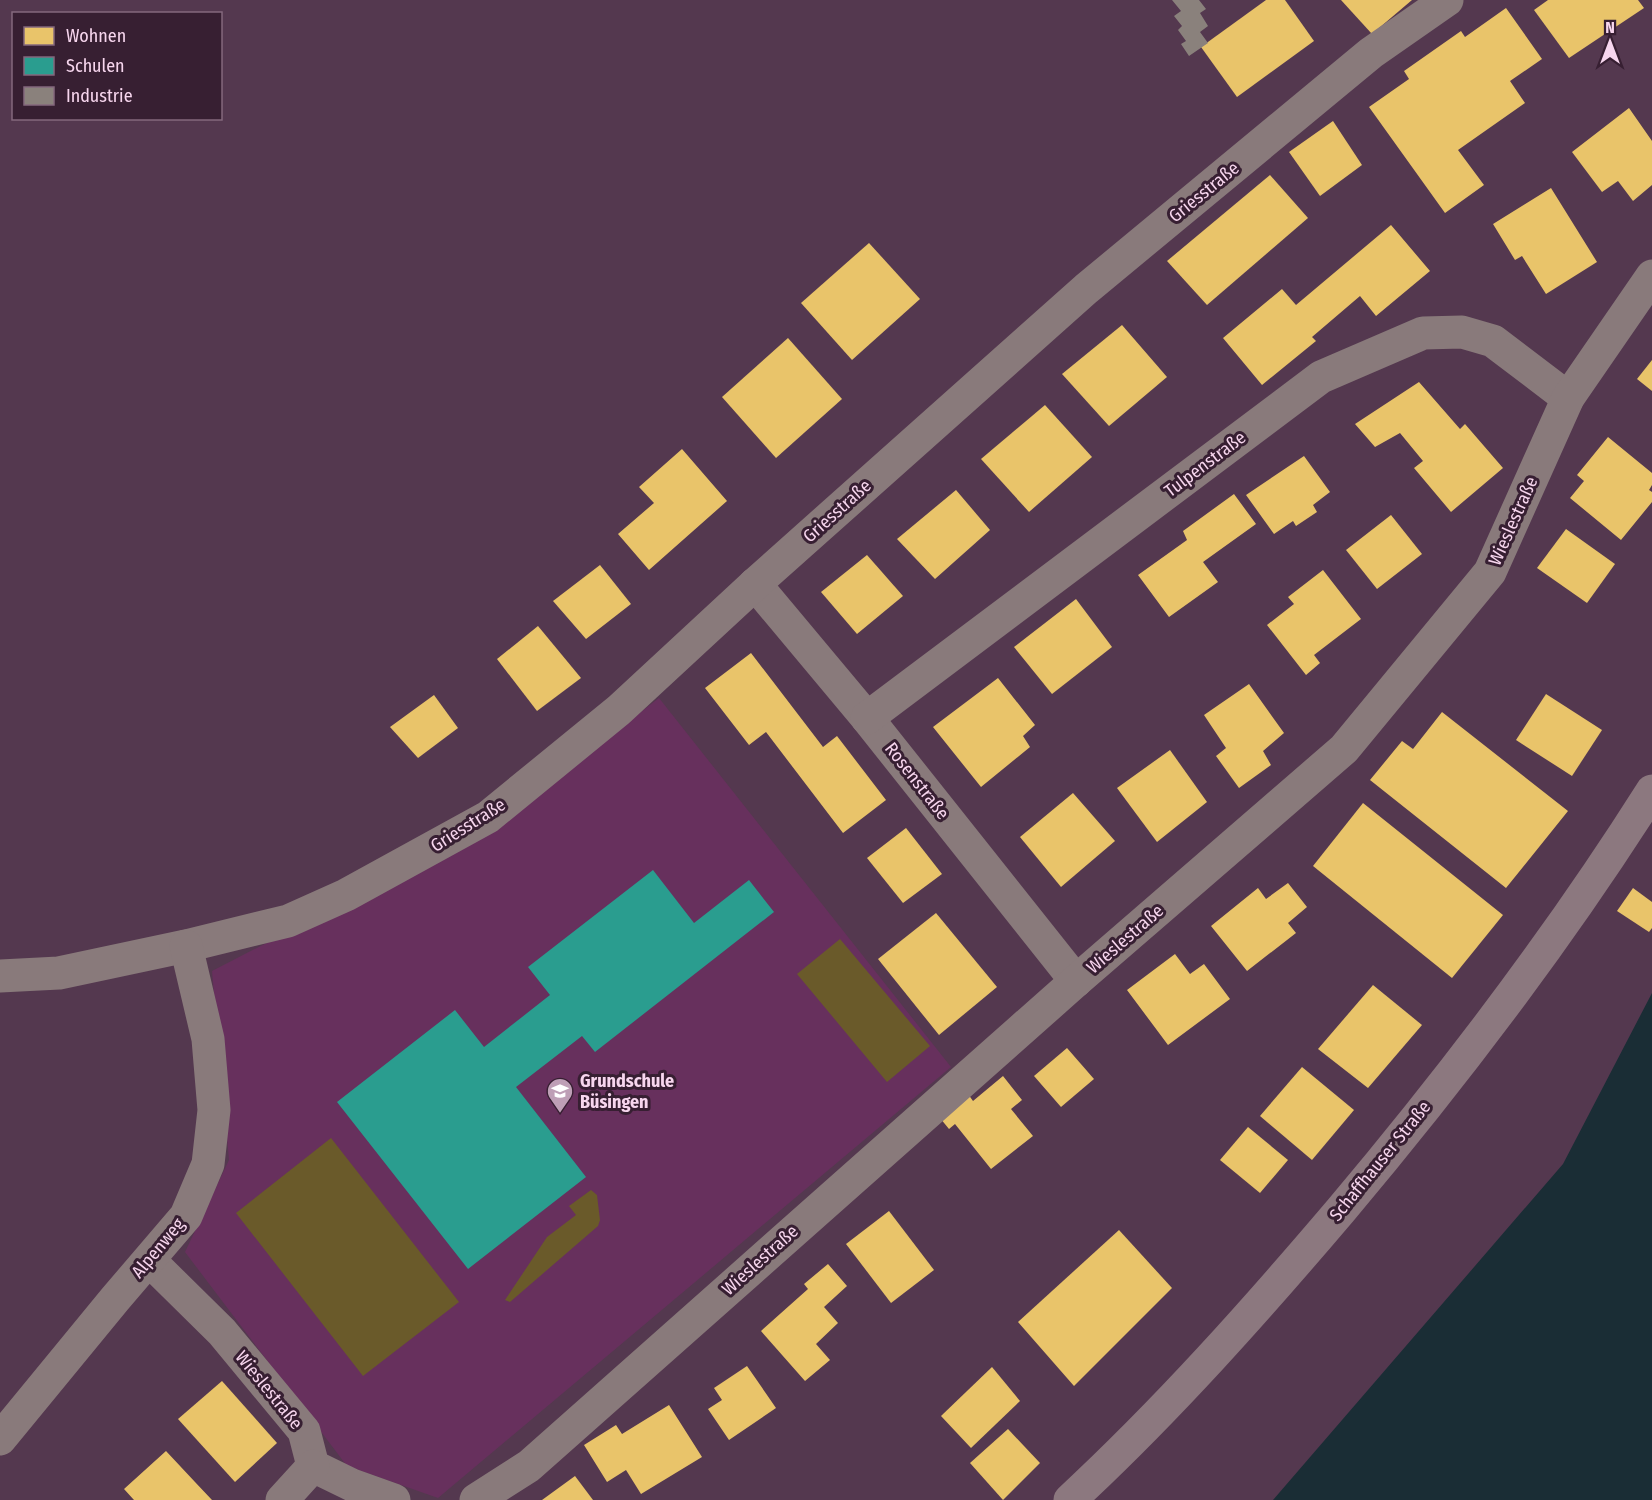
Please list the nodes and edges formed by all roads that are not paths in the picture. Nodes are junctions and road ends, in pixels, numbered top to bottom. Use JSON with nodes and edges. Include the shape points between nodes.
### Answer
{"nodes":[{"id":1,"x":1447,"y":0,"type":"edge"},
{"id":2,"x":1652,"y":276,"type":"edge"},
{"id":3,"x":1568,"y":398,"type":"junction"},
{"id":4,"x":755,"y":584,"type":"junction"},
{"id":5,"x":867,"y":718,"type":"junction"},
{"id":6,"x":1652,"y":791,"type":"edge"},
{"id":7,"x":186,"y":946,"type":"junction"},
{"id":8,"x":0,"y":976,"type":"edge"},
{"id":9,"x":1076,"y":981,"type":"junction"},
{"id":10,"x":148,"y":1260,"type":"junction"},
{"id":11,"x":0,"y":1439,"type":"edge"},
{"id":12,"x":313,"y":1466,"type":"junction"},
{"id":13,"x":282,"y":1500,"type":"edge"},
{"id":14,"x":394,"y":1500,"type":"edge"},
{"id":15,"x":476,"y":1500,"type":"edge"},
{"id":16,"x":1070,"y":1500,"type":"edge"}],
"edges":[{"from":1,"to":4,"type":"street","name":"Griesstraße","via":[[1371,53],[1086,289]]},
{"from":2,"to":3,"type":"street","name":"Wieslestraße"},
{"from":3,"to":5,"type":"street","name":"Tulpenstraße","via":[[1492,341],[1462,332],[1423,333],[1321,377]]},
{"from":3,"to":9,"type":"street","name":"Wieslestraße","via":[[1490,572],[1344,749]]},
{"from":4,"to":5,"type":"street","name":"Rosenstraße"},
{"from":4,"to":7,"type":"street","name":"Griesstraße","via":[[619,710],[488,817],[346,895],[288,921]]},
{"from":5,"to":9,"type":"street","name":"Rosenstraße"},
{"from":6,"to":16,"type":"main road","name":"Schaffhauser Straße","via":[[1528,972],[1390,1152],[1215,1353]]},
{"from":7,"to":8,"type":"street","name":"Griesstraße","via":[[59,973]]},
{"from":7,"to":10,"type":"street","name":"Alpenweg","via":[[208,1039],[214,1110],[208,1164],[186,1216]]},
{"from":9,"to":15,"type":"street","name":"Wieslestraße","via":[[529,1466]]},
{"from":10,"to":11,"type":"street","name":"Alpenweg"},
{"from":10,"to":12,"type":"street","name":"Wieslestraße","via":[[222,1332],[304,1431]]},
{"from":12,"to":13,"type":"street"},
{"from":12,"to":14,"type":"street"}]}
